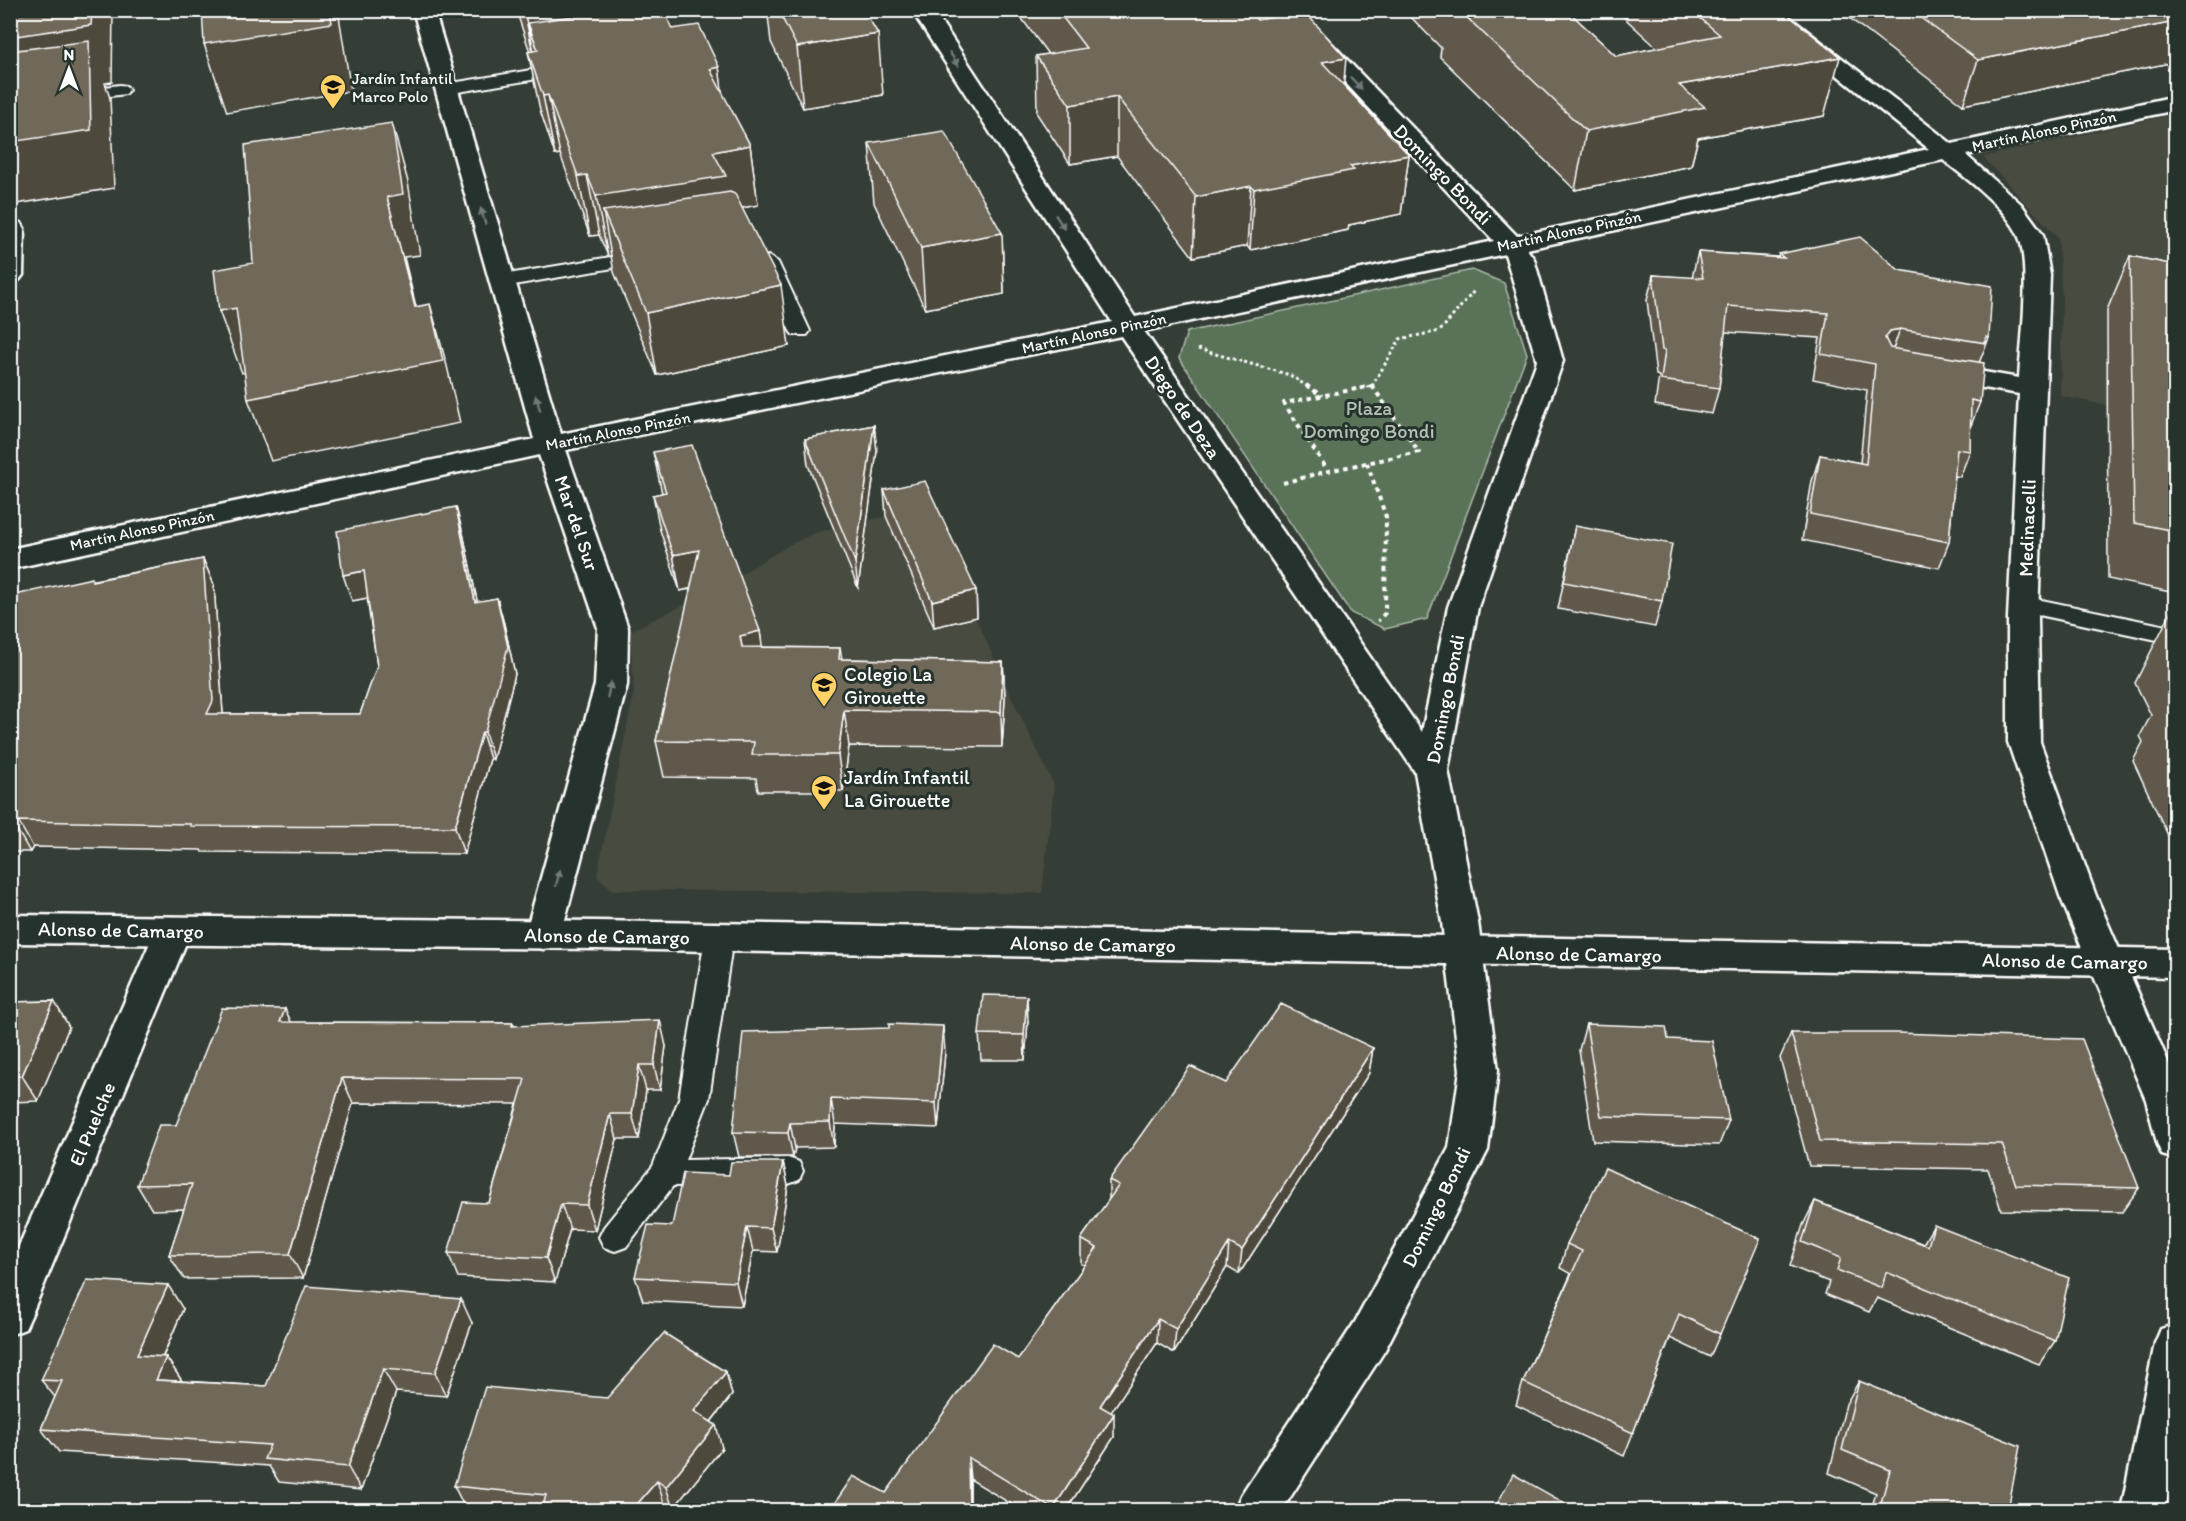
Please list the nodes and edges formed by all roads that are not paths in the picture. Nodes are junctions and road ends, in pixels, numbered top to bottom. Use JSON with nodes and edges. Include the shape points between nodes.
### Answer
{"nodes":[{"id":1,"x":423,"y":10,"type":"edge"},
{"id":2,"x":928,"y":10,"type":"edge"},
{"id":3,"x":1287,"y":10,"type":"edge"},
{"id":4,"x":1766,"y":10,"type":"edge"},
{"id":5,"x":581,"y":67,"type":"edge"},
{"id":6,"x":446,"y":89,"type":"junction"},
{"id":7,"x":120,"y":90,"type":"dead end"},
{"id":8,"x":2175,"y":103,"type":"edge"},
{"id":9,"x":10,"y":104,"type":"edge"},
{"id":10,"x":1948,"y":153,"type":"junction"},
{"id":11,"x":12,"y":228,"type":"dead end"},
{"id":12,"x":1510,"y":243,"type":"junction"},
{"id":13,"x":757,"y":249,"type":"edge"},
{"id":14,"x":665,"y":254,"type":"edge"},
{"id":15,"x":10,"y":275,"type":"edge"},
{"id":16,"x":502,"y":280,"type":"junction"},
{"id":17,"x":1128,"y":327,"type":"junction"},
{"id":18,"x":800,"y":331,"type":"dead end"},
{"id":19,"x":1914,"y":369,"type":"edge"},
{"id":20,"x":2032,"y":388,"type":"junction"},
{"id":21,"x":550,"y":445,"type":"junction"},
{"id":22,"x":10,"y":559,"type":"edge"},
{"id":23,"x":2023,"y":604,"type":"junction"},
{"id":24,"x":2175,"y":636,"type":"edge"},
{"id":25,"x":1431,"y":770,"type":"junction"},
{"id":26,"x":10,"y":929,"type":"edge"},
{"id":27,"x":173,"y":931,"type":"junction"},
{"id":28,"x":543,"y":935,"type":"junction"},
{"id":29,"x":719,"y":938,"type":"junction"},
{"id":30,"x":1463,"y":952,"type":"junction"},
{"id":31,"x":2106,"y":962,"type":"junction"},
{"id":32,"x":2175,"y":963,"type":"edge"},
{"id":33,"x":2175,"y":1143,"type":"edge"},
{"id":34,"x":788,"y":1171,"type":"dead end"},
{"id":35,"x":664,"y":1173,"type":"junction"},
{"id":36,"x":615,"y":1237,"type":"dead end"},
{"id":37,"x":10,"y":1316,"type":"edge"},
{"id":38,"x":2175,"y":1343,"type":"edge"},
{"id":39,"x":1257,"y":1510,"type":"edge"},
{"id":40,"x":2143,"y":1510,"type":"edge"}],
"edges":[{"from":1,"to":6,"type":"street","name":"Mar del Sur"},
{"from":2,"to":17,"type":"street","name":"Diego de Deza","one_way":true,"via":[[925,14]]},
{"from":3,"to":12,"type":"street","name":"Domingo Bondi","one_way":true},
{"from":4,"to":10,"type":"street","name":"Medinacelli"},
{"from":5,"to":6,"type":"lane"},
{"from":16,"to":6,"type":"street","name":"Mar del Sur","one_way":true},
{"from":7,"to":9,"type":"lane"},
{"from":8,"to":10,"type":"street","name":"Martín Alonso Pinzón"},
{"from":10,"to":12,"type":"street","name":"Martín Alonso Pinzón"},
{"from":10,"to":20,"type":"street","name":"Medinacelli","via":[[2012,209],[2031,235],[2037,275]]},
{"from":11,"to":15,"type":"street"},
{"from":12,"to":17,"type":"street","name":"Martín Alonso Pinzón"},
{"from":12,"to":25,"type":"street","name":"Domingo Bondi","via":[[1521,259],[1550,361],[1463,608]]},
{"from":13,"to":18,"type":"lane","via":[[763,252]]},
{"from":14,"to":16,"type":"lane"},
{"from":21,"to":16,"type":"street","name":"Mar del Sur","one_way":true},
{"from":17,"to":21,"type":"street","name":"Martín Alonso Pinzón"},
{"from":17,"to":25,"type":"street","name":"Diego de Deza"},
{"from":19,"to":20,"type":"street"},
{"from":20,"to":23,"type":"street","name":"Medinacelli"},
{"from":21,"to":22,"type":"street","name":"Martín Alonso Pinzón"},
{"from":28,"to":21,"type":"street","name":"Mar del Sur","one_way":true,"via":[[611,685],[614,628]]},
{"from":23,"to":24,"type":"lane"},
{"from":23,"to":31,"type":"street","name":"Medinacelli","via":[[2024,742],[2078,896]]},
{"from":25,"to":30,"type":"street","name":"Domingo Bondi"},
{"from":26,"to":27,"type":"street","name":"Alonso de Camargo"},
{"from":27,"to":28,"type":"street","name":"Alonso de Camargo"},
{"from":27,"to":37,"type":"street","name":"El Puelche"},
{"from":28,"to":29,"type":"street","name":"Alonso de Camargo"},
{"from":29,"to":30,"type":"street","name":"Alonso de Camargo"},
{"from":29,"to":35,"type":"lane","via":[[694,1099]]},
{"from":30,"to":31,"type":"street","name":"Alonso de Camargo"},
{"from":30,"to":39,"type":"street","name":"Domingo Bondi","via":[[1479,1070],[1468,1150],[1370,1336]]},
{"from":31,"to":32,"type":"street","name":"Alonso de Camargo"},
{"from":31,"to":33,"type":"street","name":"Medinacelli","via":[[2165,1100]]},
{"from":34,"to":35,"type":"lane"},
{"from":35,"to":36,"type":"lane"},
{"from":38,"to":40,"type":"street"}]}
